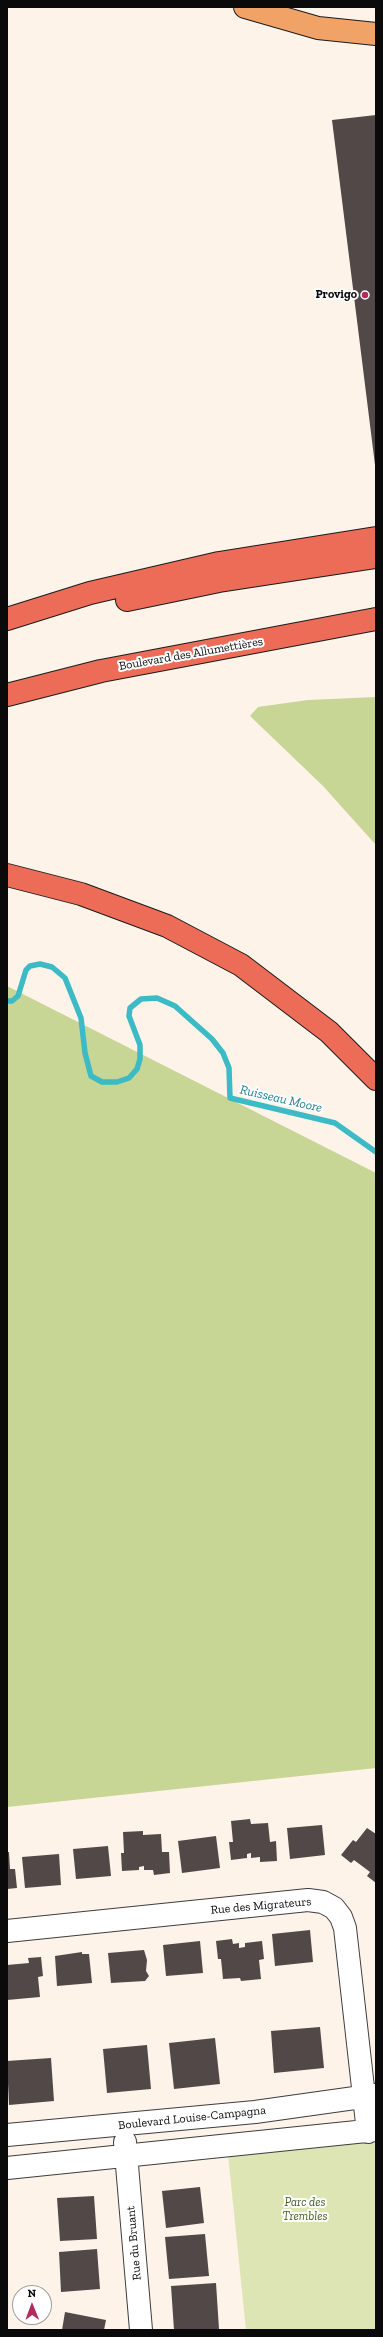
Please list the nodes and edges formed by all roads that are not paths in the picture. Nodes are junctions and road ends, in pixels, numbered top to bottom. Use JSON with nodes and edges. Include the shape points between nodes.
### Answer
{"nodes":[{"id":1,"x":245,"y":7,"type":"edge"},
{"id":2,"x":376,"y":34,"type":"edge"},
{"id":3,"x":376,"y":538,"type":"edge"},
{"id":4,"x":376,"y":557,"type":"edge"},
{"id":5,"x":7,"y":619,"type":"edge"},
{"id":6,"x":376,"y":619,"type":"edge"},
{"id":7,"x":7,"y":630,"type":"edge"},
{"id":8,"x":7,"y":695,"type":"edge"},
{"id":9,"x":7,"y":875,"type":"edge"},
{"id":10,"x":376,"y":1079,"type":"edge"},
{"id":11,"x":7,"y":1931,"type":"edge"},
{"id":12,"x":370,"y":2096,"type":"edge"},
{"id":13,"x":123,"y":2125,"type":"junction"},
{"id":14,"x":372,"y":2131,"type":"edge"},
{"id":15,"x":7,"y":2135,"type":"edge"},
{"id":16,"x":126,"y":2156,"type":"junction"},
{"id":17,"x":7,"y":2168,"type":"edge"},
{"id":18,"x":141,"y":2330,"type":"edge"}],
"edges":[{"from":1,"to":2,"type":"main road","via":[[318,28]]},
{"from":3,"to":5,"type":"highway","via":[[220,563],[90,593]]},
{"from":4,"to":7,"type":"highway","via":[[219,581],[77,611]]},
{"from":6,"to":8,"type":"highway","name":"Boulevard des Allumettières","via":[[101,671]]},
{"from":9,"to":10,"type":"highway","via":[[81,894],[167,926],[241,965],[329,1032]]},
{"from":11,"to":12,"type":"street","name":"Rue des Migrateurs","via":[[308,1900],[323,1902],[334,1908],[345,1928]]},
{"from":12,"to":13,"type":"street","name":"Boulevard Louise-Campagna","via":[[255,2112]]},
{"from":12,"to":14,"type":"street","name":"Rue des Migrateurs"},
{"from":13,"to":15,"type":"street","name":"Boulevard Louise-Campagna"},
{"from":13,"to":16,"type":"street","name":"Rue du Bruant"},
{"from":14,"to":16,"type":"street"},
{"from":16,"to":17,"type":"street"},
{"from":16,"to":18,"type":"street","name":"Rue du Bruant"}]}
